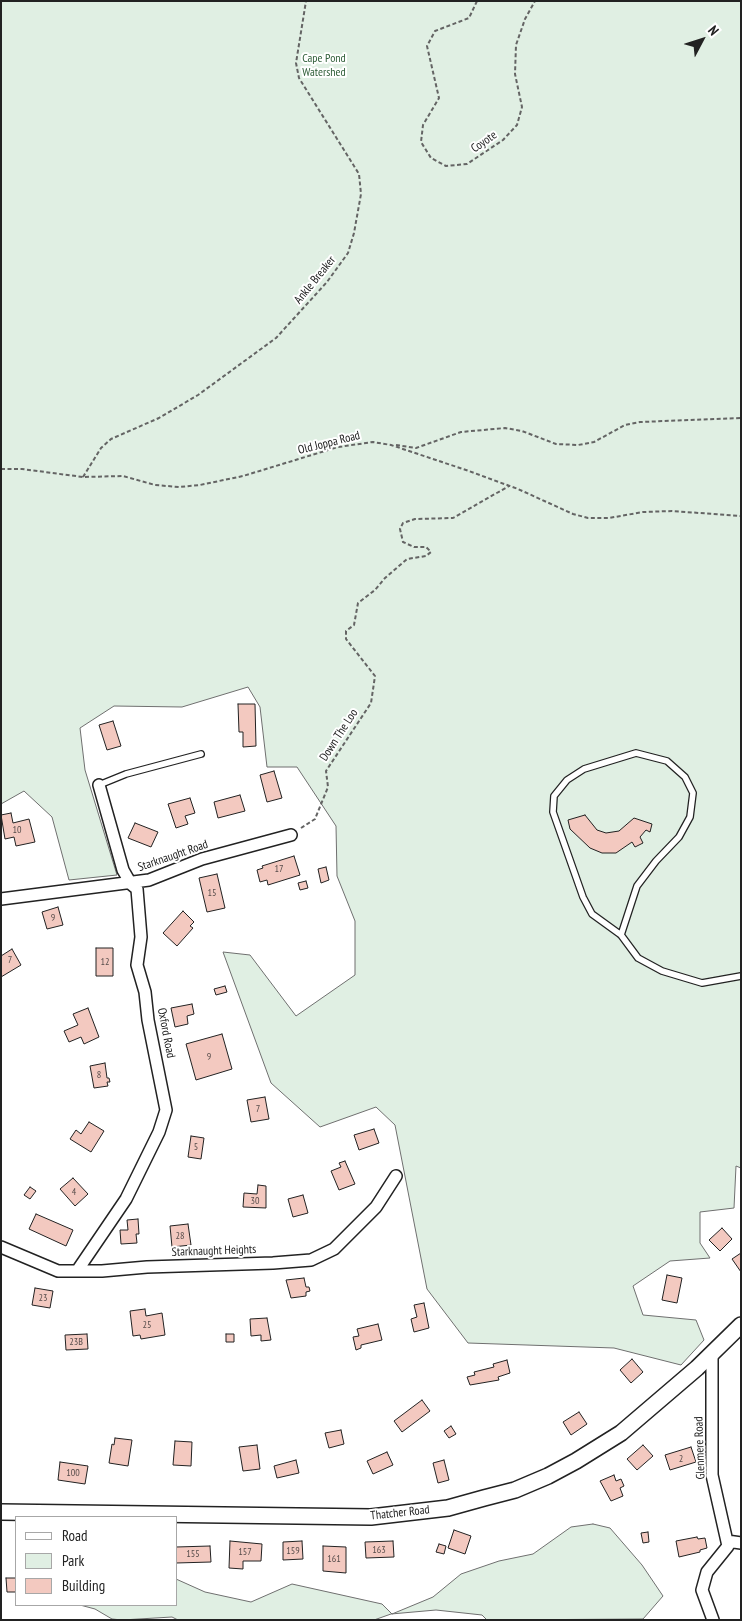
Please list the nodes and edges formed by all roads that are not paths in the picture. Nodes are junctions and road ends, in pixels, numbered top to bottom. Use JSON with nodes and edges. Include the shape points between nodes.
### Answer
{"nodes":[{"id":1,"x":200,"y":754,"type":"dead end"},
{"id":2,"x":99,"y":785,"type":"joint"},
{"id":3,"x":291,"y":835,"type":"road end"},
{"id":4,"x":131,"y":884,"type":"junction"},
{"id":5,"x":1,"y":899,"type":"edge"},
{"id":6,"x":621,"y":935,"type":"junction"},
{"id":7,"x":741,"y":976,"type":"edge"},
{"id":8,"x":396,"y":1176,"type":"dead end"},
{"id":9,"x":1,"y":1247,"type":"edge"},
{"id":10,"x":78,"y":1271,"type":"junction"},
{"id":11,"x":741,"y":1325,"type":"edge"},
{"id":12,"x":712,"y":1354,"type":"junction"},
{"id":13,"x":1,"y":1512,"type":"edge"},
{"id":14,"x":727,"y":1541,"type":"junction"},
{"id":15,"x":741,"y":1543,"type":"edge"},
{"id":16,"x":713,"y":1620,"type":"edge"}],
"edges":[{"from":1,"to":2,"type":"lane","via":[[126,774]]},
{"from":2,"to":4,"type":"street","name":"Oxford Road","via":[[123,870]]},
{"from":3,"to":4,"type":"street","name":"Starknaught Road","via":[[202,859]]},
{"from":4,"to":5,"type":"street","name":"Starknaught Road"},
{"from":4,"to":10,"type":"street","name":"Oxford Road","via":[[137,889],[141,937],[137,965],[145,992],[166,1110],[159,1132],[126,1199]]},
{"from":6,"to":6,"type":"lane","via":[[592,914],[583,897],[553,812],[554,796],[567,780],[584,769],[636,754],[667,761],[686,777],[693,793],[690,817],[680,837],[637,886]]},
{"from":6,"to":7,"type":"lane","via":[[638,958],[678,977],[702,983]]},
{"from":8,"to":10,"type":"street","name":"Starknaught Heights","via":[[376,1207],[340,1244],[311,1260]]},
{"from":9,"to":10,"type":"street","name":"Starknaught Heights","via":[[58,1271]]},
{"from":11,"to":12,"type":"main road","name":"Thatcher Road"},
{"from":12,"to":13,"type":"main road","name":"Thatcher Road","via":[[621,1433],[576,1461],[515,1490],[448,1508],[371,1517]]},
{"from":12,"to":14,"type":"street","name":"Glenmere Road","via":[[712,1475]]},
{"from":14,"to":15,"type":"street"},
{"from":14,"to":16,"type":"street","via":[[728,1546],[707,1572],[702,1590]]}]}
